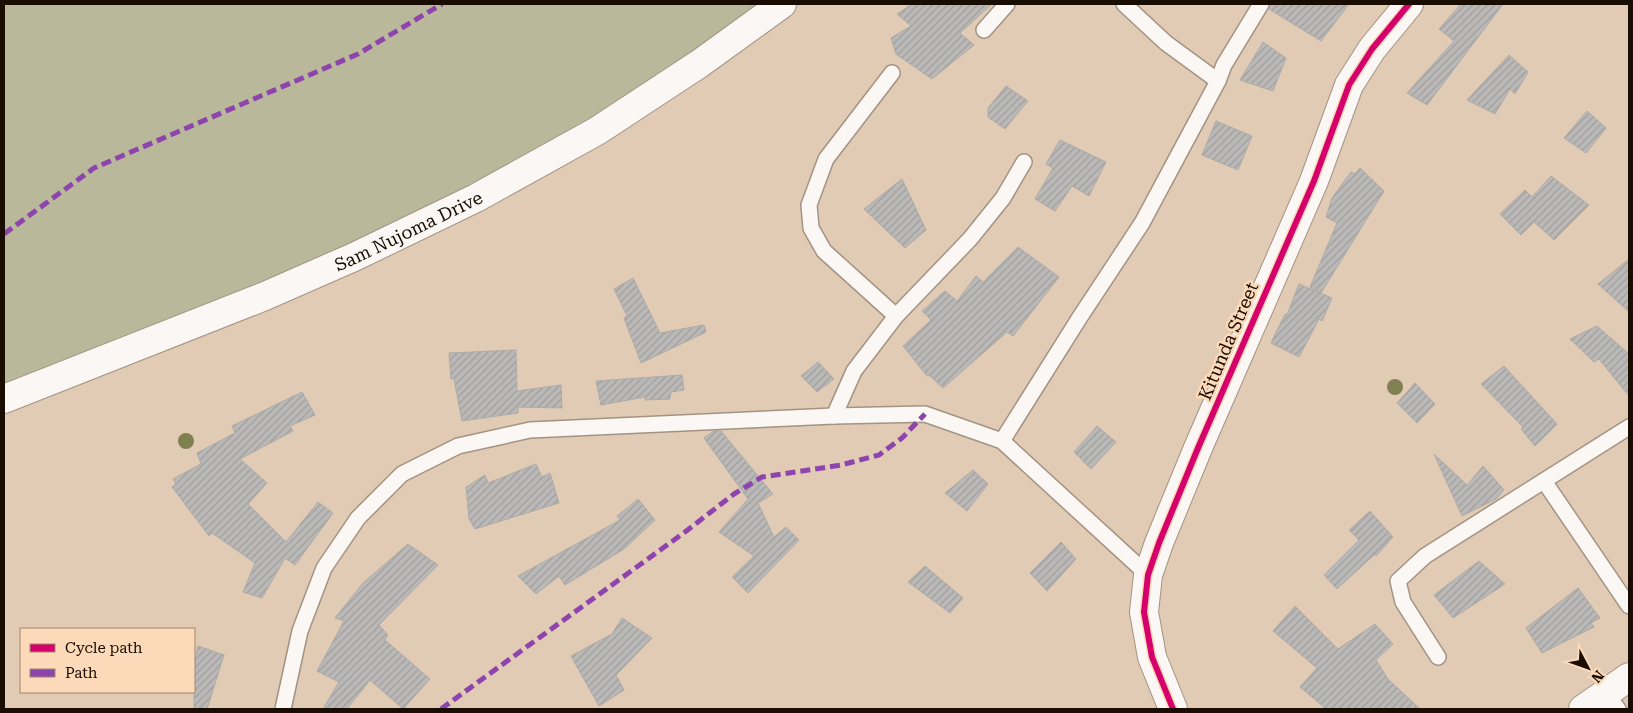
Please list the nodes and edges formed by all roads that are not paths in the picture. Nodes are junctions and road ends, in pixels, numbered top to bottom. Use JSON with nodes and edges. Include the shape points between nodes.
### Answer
{"nodes":[{"id":1,"x":782,"y":4,"type":"edge"},
{"id":2,"x":1007,"y":4,"type":"edge"},
{"id":3,"x":1124,"y":4,"type":"edge"},
{"id":4,"x":1261,"y":4,"type":"edge"},
{"id":5,"x":1409,"y":4,"type":"edge"},
{"id":6,"x":984,"y":30,"type":"dead end"},
{"id":7,"x":892,"y":73,"type":"dead end"},
{"id":8,"x":1218,"y":80,"type":"junction"},
{"id":9,"x":1024,"y":162,"type":"dead end"},
{"id":10,"x":896,"y":316,"type":"junction"},
{"id":11,"x":4,"y":399,"type":"edge"},
{"id":12,"x":834,"y":416,"type":"junction"},
{"id":13,"x":1629,"y":426,"type":"edge"},
{"id":14,"x":1002,"y":441,"type":"junction"},
{"id":15,"x":1544,"y":481,"type":"junction"},
{"id":16,"x":1148,"y":575,"type":"junction"},
{"id":17,"x":1629,"y":606,"type":"edge"},
{"id":18,"x":1438,"y":657,"type":"dead end"},
{"id":19,"x":1629,"y":677,"type":"edge"},
{"id":20,"x":1612,"y":701,"type":"edge"},
{"id":21,"x":283,"y":709,"type":"edge"},
{"id":22,"x":1173,"y":709,"type":"edge"},
{"id":23,"x":1583,"y":709,"type":"edge"}],
"edges":[{"from":1,"to":11,"type":"main road","name":"Sam Nujoma Drive","via":[[597,132],[476,198],[274,292]]},
{"from":2,"to":6,"type":"lane"},
{"from":3,"to":8,"type":"lane","via":[[1166,43]]},
{"from":4,"to":8,"type":"lane"},
{"from":5,"to":16,"type":"main road","name":"Kitunda Street","via":[[1372,49],[1349,85],[1314,181],[1198,448]]},
{"from":7,"to":10,"type":"lane","via":[[826,159],[809,205],[810,228],[824,250]]},
{"from":8,"to":14,"type":"lane","via":[[1142,223]]},
{"from":9,"to":10,"type":"lane","via":[[1002,198],[970,238]]},
{"from":10,"to":12,"type":"lane","via":[[854,371]]},
{"from":12,"to":14,"type":"lane","via":[[925,414]]},
{"from":12,"to":21,"type":"lane","via":[[530,430],[458,446],[402,474],[358,518],[324,568],[300,631]]},
{"from":13,"to":15,"type":"lane"},
{"from":14,"to":16,"type":"lane"},
{"from":15,"to":17,"type":"lane"},
{"from":15,"to":18,"type":"lane","via":[[1424,556],[1398,581],[1402,602]]},
{"from":16,"to":22,"type":"main road","name":"Kitunda Street","via":[[1144,612],[1152,656]]},
{"from":19,"to":20,"type":"main road"},
{"from":20,"to":23,"type":"main road"}]}
